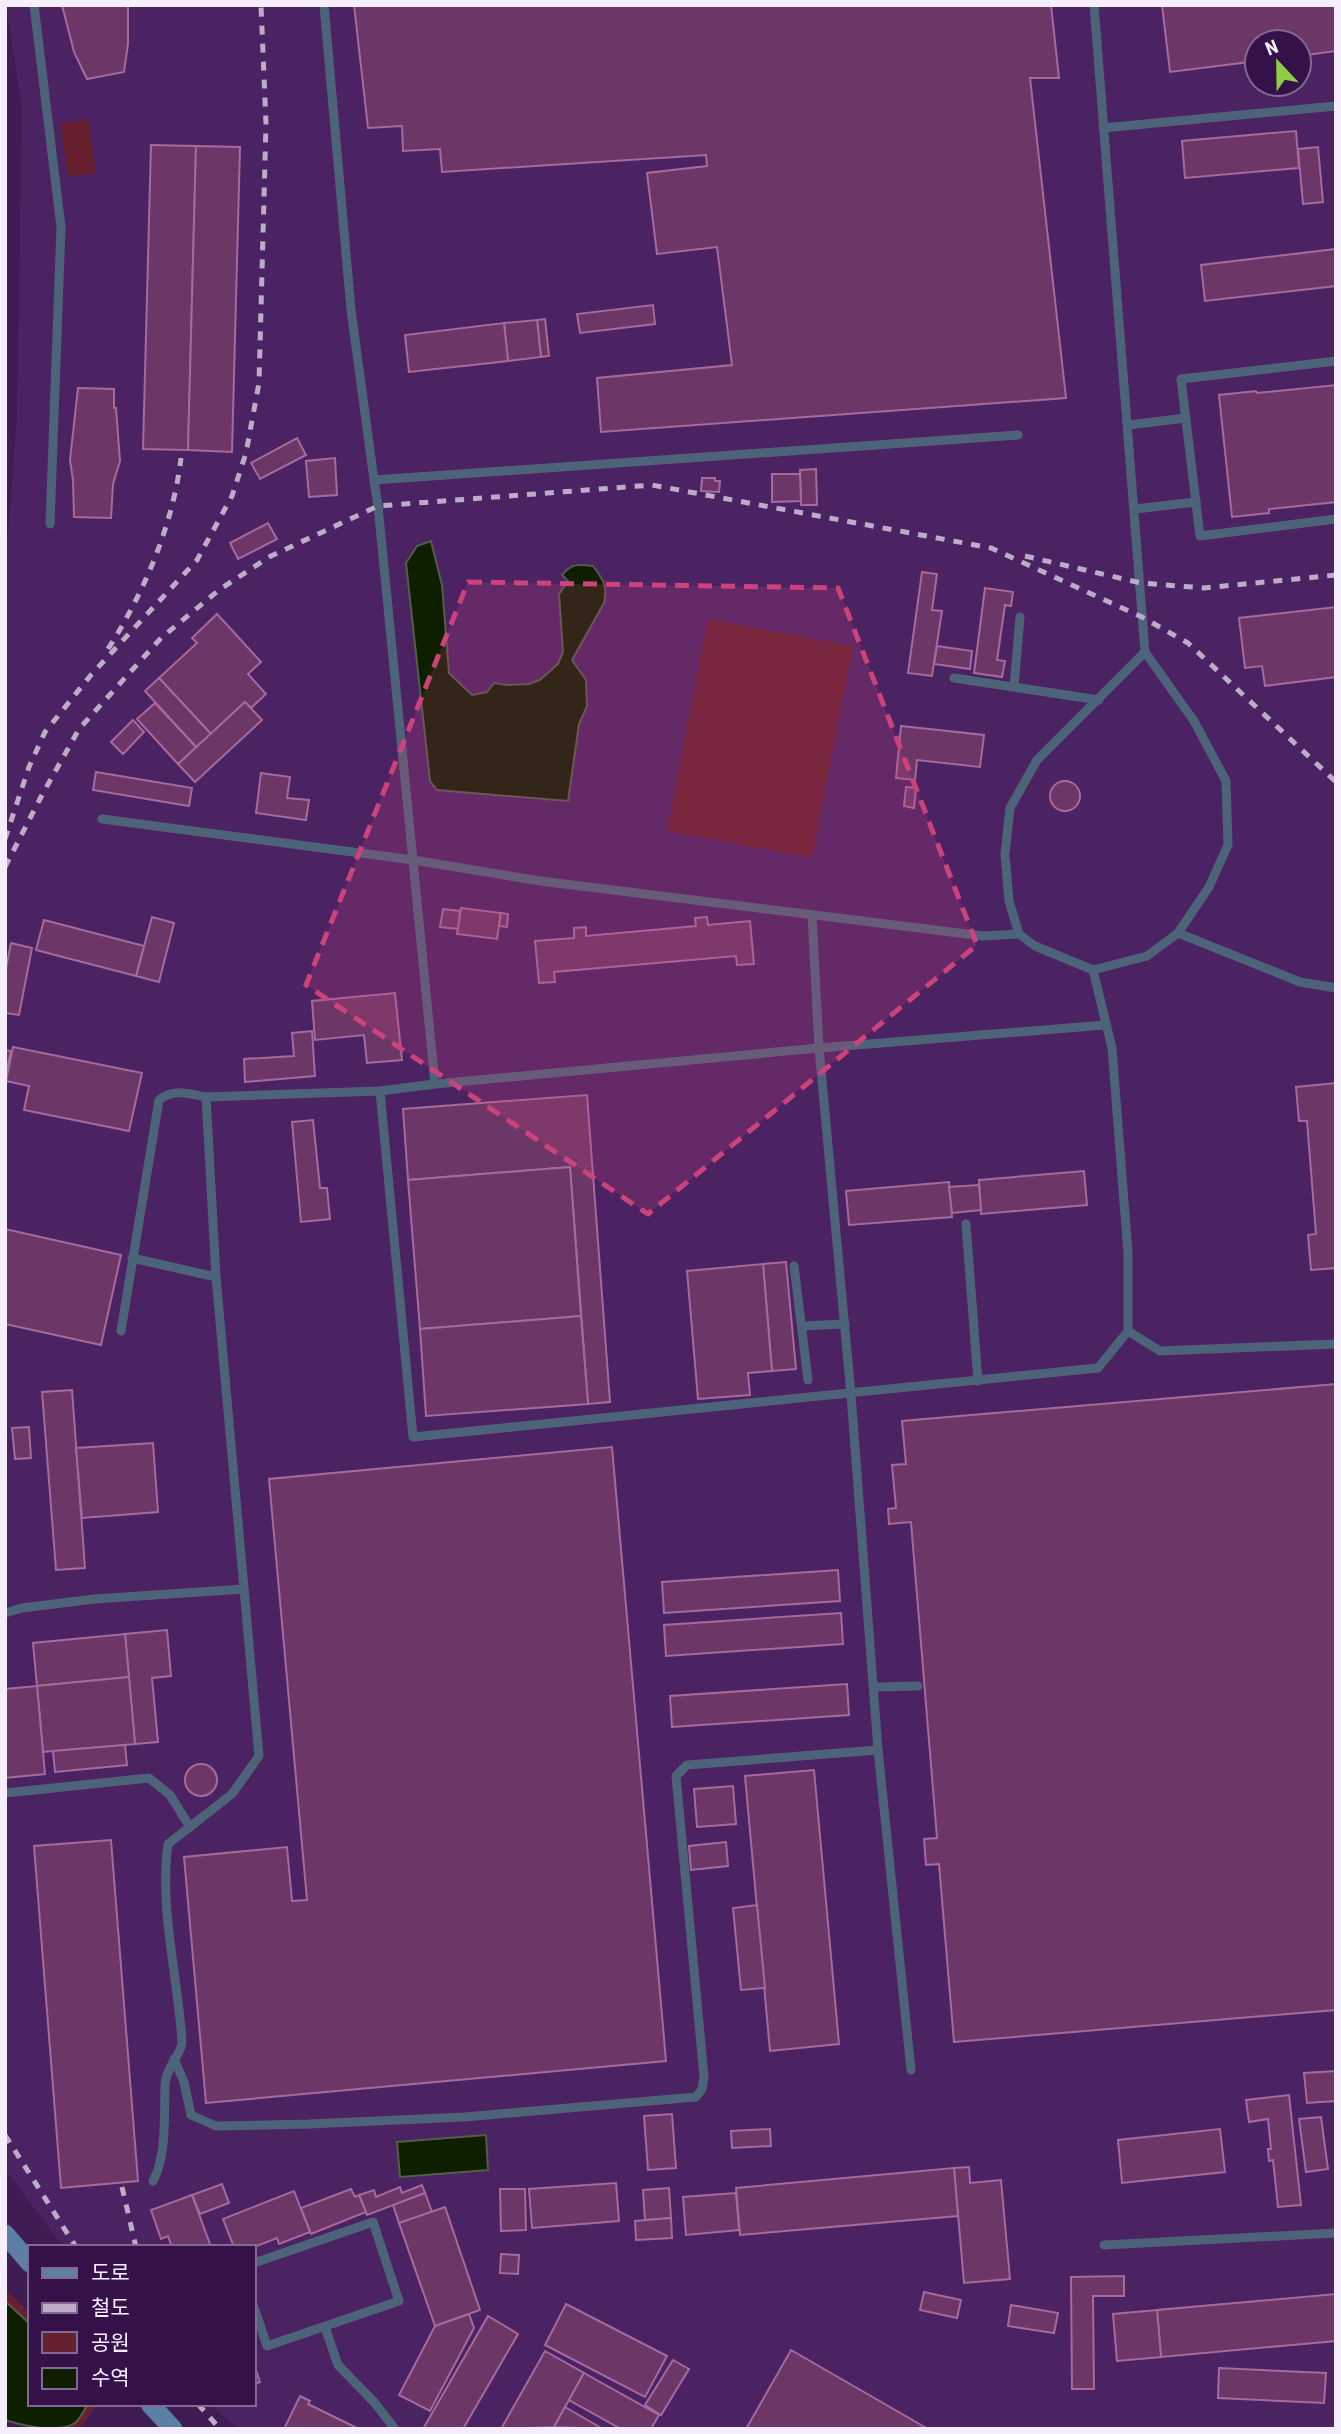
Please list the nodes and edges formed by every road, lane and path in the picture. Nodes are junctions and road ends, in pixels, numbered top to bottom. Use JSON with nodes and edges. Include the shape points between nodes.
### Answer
{"nodes":[{"id":1,"x":33,"y":5,"type":"edge"},
{"id":2,"x":324,"y":5,"type":"edge"},
{"id":3,"x":1094,"y":5,"type":"edge"},
{"id":4,"x":1336,"y":106,"type":"edge"},
{"id":5,"x":1104,"y":128,"type":"junction"},
{"id":6,"x":1336,"y":361,"type":"edge"},
{"id":7,"x":1186,"y":418,"type":"junction"},
{"id":8,"x":1128,"y":425,"type":"junction"},
{"id":9,"x":1018,"y":435,"type":"dead end"},
{"id":10,"x":374,"y":480,"type":"junction"},
{"id":11,"x":1196,"y":502,"type":"junction"},
{"id":12,"x":1135,"y":509,"type":"junction"},
{"id":13,"x":1336,"y":519,"type":"edge"},
{"id":14,"x":50,"y":524,"type":"dead end"},
{"id":15,"x":1020,"y":617,"type":"dead end"},
{"id":16,"x":1145,"y":652,"type":"junction"},
{"id":17,"x":954,"y":678,"type":"dead end"},
{"id":18,"x":1014,"y":687,"type":"junction"},
{"id":19,"x":1099,"y":700,"type":"junction"},
{"id":20,"x":102,"y":819,"type":"dead end"},
{"id":21,"x":414,"y":860,"type":"junction"},
{"id":22,"x":812,"y":915,"type":"junction"},
{"id":23,"x":1178,"y":933,"type":"junction"},
{"id":24,"x":1019,"y":934,"type":"junction"},
{"id":25,"x":1093,"y":970,"type":"junction"},
{"id":26,"x":1336,"y":988,"type":"edge"},
{"id":27,"x":1105,"y":1025,"type":"junction"},
{"id":28,"x":819,"y":1048,"type":"junction"},
{"id":29,"x":435,"y":1084,"type":"junction"},
{"id":30,"x":380,"y":1091,"type":"junction"},
{"id":31,"x":206,"y":1097,"type":"junction"},
{"id":32,"x":965,"y":1224,"type":"dead end"},
{"id":33,"x":132,"y":1258,"type":"junction"},
{"id":34,"x":794,"y":1266,"type":"dead end"},
{"id":35,"x":216,"y":1276,"type":"junction"},
{"id":36,"x":845,"y":1324,"type":"junction"},
{"id":37,"x":802,"y":1326,"type":"junction"},
{"id":38,"x":121,"y":1331,"type":"dead end"},
{"id":39,"x":1128,"y":1331,"type":"junction"},
{"id":40,"x":1336,"y":1344,"type":"edge"},
{"id":41,"x":808,"y":1380,"type":"dead end"},
{"id":42,"x":978,"y":1381,"type":"junction"},
{"id":43,"x":851,"y":1395,"type":"junction"},
{"id":44,"x":244,"y":1589,"type":"junction"},
{"id":45,"x":5,"y":1613,"type":"edge"},
{"id":46,"x":918,"y":1686,"type":"dead end"},
{"id":47,"x":875,"y":1687,"type":"junction"},
{"id":48,"x":878,"y":1750,"type":"junction"},
{"id":49,"x":5,"y":1793,"type":"edge"},
{"id":50,"x":190,"y":1827,"type":"junction"},
{"id":51,"x":174,"y":2059,"type":"junction"},
{"id":52,"x":911,"y":2070,"type":"dead end"},
{"id":53,"x":153,"y":2181,"type":"dead end"},
{"id":54,"x":1336,"y":2233,"type":"edge"},
{"id":55,"x":5,"y":2234,"type":"edge"},
{"id":56,"x":1104,"y":2245,"type":"dead end"},
{"id":57,"x":28,"y":2261,"type":"edge"},
{"id":58,"x":256,"y":2262,"type":"edge"},
{"id":59,"x":256,"y":2313,"type":"edge"},
{"id":60,"x":325,"y":2326,"type":"junction"},
{"id":61,"x":152,"y":2406,"type":"edge"},
{"id":62,"x":173,"y":2429,"type":"edge"},
{"id":63,"x":395,"y":2429,"type":"edge"}],
"edges":[{"from":1,"to":14,"type":"lane","via":[[61,228]]},
{"from":2,"to":10,"type":"lane","via":[[351,310]]},
{"from":3,"to":5,"type":"lane"},
{"from":4,"to":5,"type":"lane"},
{"from":5,"to":8,"type":"lane"},
{"from":6,"to":7,"type":"lane","via":[[1181,380]]},
{"from":7,"to":8,"type":"lane"},
{"from":7,"to":11,"type":"lane"},
{"from":8,"to":12,"type":"lane"},
{"from":9,"to":10,"type":"lane"},
{"from":10,"to":21,"type":"lane"},
{"from":11,"to":12,"type":"lane"},
{"from":11,"to":13,"type":"lane","via":[[1200,536]]},
{"from":12,"to":16,"type":"lane"},
{"from":15,"to":18,"type":"lane"},
{"from":16,"to":19,"type":"lane"},
{"from":16,"to":23,"type":"lane","via":[[1194,721],[1226,781],[1228,845],[1209,887]]},
{"from":17,"to":18,"type":"lane"},
{"from":18,"to":19,"type":"lane"},
{"from":19,"to":24,"type":"lane","via":[[1037,760],[1010,808],[1005,854],[1009,901]]},
{"from":20,"to":21,"type":"lane"},
{"from":21,"to":22,"type":"lane","via":[[540,881]]},
{"from":21,"to":29,"type":"lane"},
{"from":22,"to":24,"type":"lane","via":[[982,936]]},
{"from":22,"to":28,"type":"lane"},
{"from":23,"to":25,"type":"lane","via":[[1147,956]]},
{"from":23,"to":26,"type":"lane","via":[[1300,982]]},
{"from":24,"to":25,"type":"lane","via":[[1035,946]]},
{"from":25,"to":27,"type":"lane"},
{"from":27,"to":28,"type":"lane"},
{"from":27,"to":39,"type":"lane","via":[[1112,1048],[1128,1253]]},
{"from":28,"to":29,"type":"lane"},
{"from":28,"to":36,"type":"lane"},
{"from":29,"to":30,"type":"lane"},
{"from":30,"to":31,"type":"lane"},
{"from":30,"to":43,"type":"lane","via":[[413,1437]]},
{"from":31,"to":33,"type":"lane","via":[[182,1092],[159,1100]]},
{"from":31,"to":35,"type":"lane"},
{"from":32,"to":42,"type":"lane"},
{"from":33,"to":35,"type":"lane"},
{"from":33,"to":38,"type":"lane"},
{"from":34,"to":37,"type":"lane"},
{"from":35,"to":44,"type":"lane"},
{"from":36,"to":37,"type":"lane"},
{"from":36,"to":43,"type":"lane"},
{"from":37,"to":41,"type":"lane"},
{"from":39,"to":40,"type":"lane","via":[[1160,1351]]},
{"from":39,"to":42,"type":"lane","via":[[1098,1368]]},
{"from":42,"to":43,"type":"lane"},
{"from":43,"to":47,"type":"lane"},
{"from":44,"to":45,"type":"lane","via":[[94,1600]]},
{"from":44,"to":50,"type":"lane","via":[[259,1756],[232,1794]]},
{"from":46,"to":47,"type":"lane"},
{"from":47,"to":48,"type":"lane"},
{"from":48,"to":51,"type":"lane","via":[[688,1765],[676,1776],[704,2077],[696,2097],[465,2117],[216,2126],[191,2115]]},
{"from":48,"to":52,"type":"lane"},
{"from":49,"to":50,"type":"lane","via":[[149,1778],[170,1795]]},
{"from":50,"to":51,"type":"lane","via":[[168,1844],[164,1873],[182,2046]]},
{"from":51,"to":53,"type":"lane","via":[[165,2073],[161,2147]]},
{"from":54,"to":56,"type":"lane"},
{"from":55,"to":57,"type":"main road"},
{"from":58,"to":60,"type":"lane","via":[[373,2222],[399,2301]]},
{"from":59,"to":60,"type":"lane","via":[[267,2346]]},
{"from":60,"to":63,"type":"lane","via":[[338,2365]]},
{"from":61,"to":62,"type":"main road"}]}
